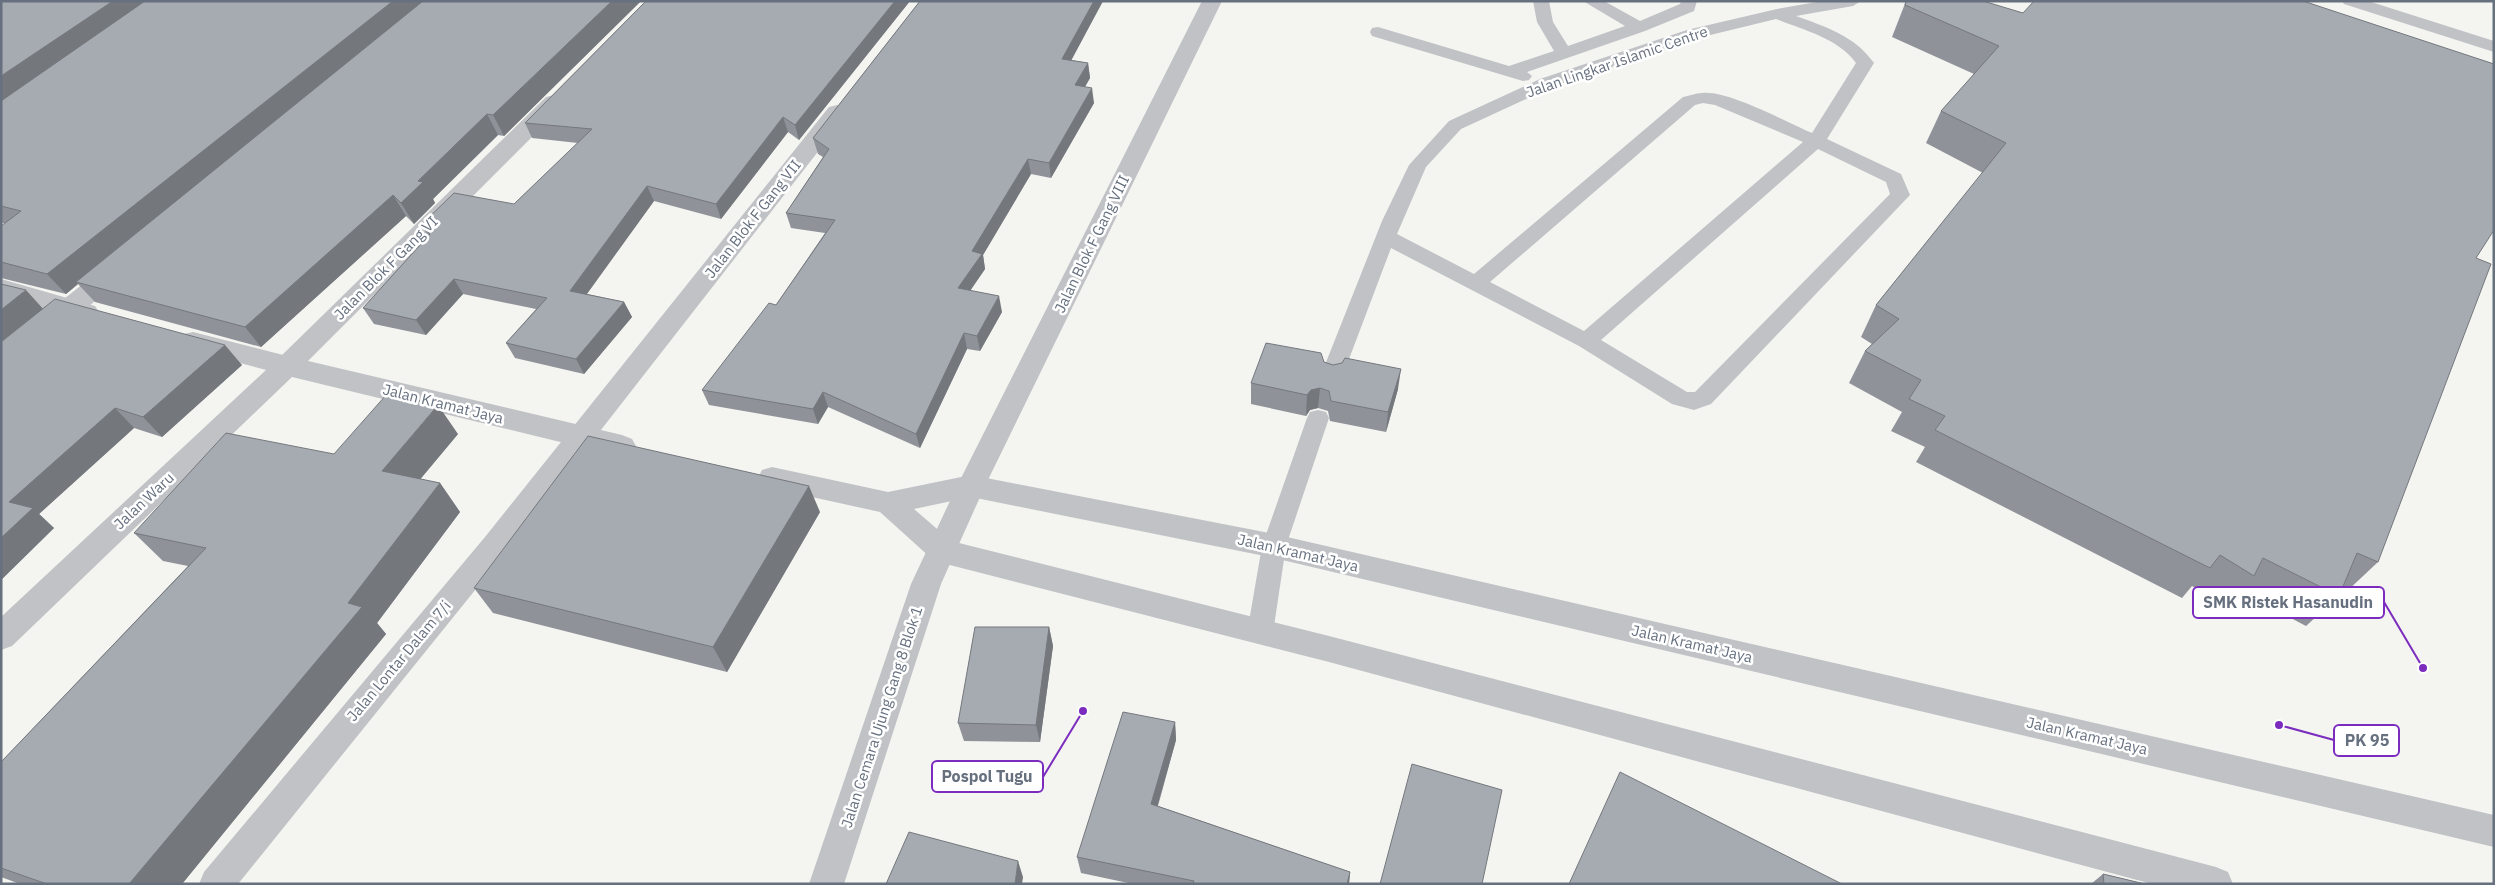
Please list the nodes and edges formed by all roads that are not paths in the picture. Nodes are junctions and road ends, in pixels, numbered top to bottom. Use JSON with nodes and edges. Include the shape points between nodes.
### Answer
{"nodes":[{"id":1,"x":1212,"y":1,"type":"edge"},
{"id":2,"x":1541,"y":1,"type":"edge"},
{"id":3,"x":1591,"y":1,"type":"edge"},
{"id":4,"x":1689,"y":1,"type":"edge"},
{"id":5,"x":1853,"y":1,"type":"edge"},
{"id":6,"x":2350,"y":1,"type":"edge"},
{"id":7,"x":1777,"y":14,"type":"junction"},
{"id":8,"x":1639,"y":27,"type":"junction"},
{"id":9,"x":1378,"y":32,"type":"dead end"},
{"id":10,"x":2494,"y":48,"type":"edge"},
{"id":11,"x":1564,"y":53,"type":"junction"},
{"id":12,"x":1510,"y":72,"type":"junction"},
{"id":13,"x":1546,"y":83,"type":"junction"},
{"id":14,"x":571,"y":85,"type":"edge"},
{"id":15,"x":850,"y":95,"type":"edge"},
{"id":16,"x":1816,"y":141,"type":"junction"},
{"id":17,"x":1386,"y":237,"type":"junction"},
{"id":18,"x":132,"y":257,"type":"edge"},
{"id":19,"x":1476,"y":283,"type":"junction"},
{"id":20,"x":1,"y":288,"type":"edge"},
{"id":21,"x":71,"y":308,"type":"junction"},
{"id":22,"x":109,"y":318,"type":"edge"},
{"id":23,"x":165,"y":333,"type":"edge"},
{"id":24,"x":1586,"y":341,"type":"junction"},
{"id":25,"x":1,"y":363,"type":"edge"},
{"id":26,"x":286,"y":366,"type":"junction"},
{"id":27,"x":1332,"y":375,"type":"edge"},
{"id":28,"x":1318,"y":418,"type":"dead end"},
{"id":29,"x":581,"y":437,"type":"junction"},
{"id":30,"x":648,"y":452,"type":"edge"},
{"id":31,"x":744,"y":472,"type":"edge"},
{"id":32,"x":971,"y":486,"type":"junction"},
{"id":33,"x":888,"y":503,"type":"junction"},
{"id":34,"x":1274,"y":546,"type":"junction"},
{"id":35,"x":942,"y":551,"type":"junction"},
{"id":36,"x":1260,"y":632,"type":"junction"},
{"id":37,"x":1,"y":637,"type":"edge"},
{"id":38,"x":2494,"y":831,"type":"edge"},
{"id":39,"x":216,"y":884,"type":"edge"},
{"id":40,"x":826,"y":884,"type":"edge"},
{"id":41,"x":2216,"y":884,"type":"edge"}],
"edges":[{"from":1,"to":32,"type":"street","name":"Jalan Blok F Gang VIII"},
{"from":2,"to":11,"type":"lane","via":[[1545,22]]},
{"from":3,"to":8,"type":"lane"},
{"from":4,"to":8,"type":"lane","via":[[1688,7]]},
{"from":5,"to":7,"type":"lane","name":"Jalan Lingkar Islamic Centre"},
{"from":6,"to":10,"type":"lane"},
{"from":7,"to":13,"type":"lane","name":"Jalan Lingkar Islamic Centre","via":[[1693,34]]},
{"from":7,"to":16,"type":"lane","via":[[1845,42],[1860,53],[1865,63]]},
{"from":8,"to":11,"type":"lane"},
{"from":9,"to":12,"type":"lane"},
{"from":11,"to":12,"type":"lane"},
{"from":12,"to":13,"type":"lane"},
{"from":13,"to":17,"type":"lane","name":"Jalan Lingkar Islamic Centre","via":[[1456,125],[1418,165]]},
{"from":14,"to":26,"type":"street","name":"Jalan Blok F Gang VI"},
{"from":15,"to":29,"type":"street","name":"Jalan Blok F Gang VII"},
{"from":16,"to":19,"type":"lane","via":[[1719,100],[1703,98],[1688,101]]},
{"from":16,"to":24,"type":"lane"},
{"from":16,"to":24,"type":"lane","via":[[1894,178],[1900,195],[1702,398],[1694,402],[1680,398]]},
{"from":17,"to":19,"type":"lane"},
{"from":17,"to":27,"type":"lane","name":"Jalan Lingkar Islamic Centre"},
{"from":18,"to":21,"type":"street"},
{"from":19,"to":24,"type":"lane"},
{"from":20,"to":21,"type":"street"},
{"from":21,"to":22,"type":"street"},
{"from":21,"to":25,"type":"street"},
{"from":23,"to":26,"type":"street","name":"Jalan Kramat Jaya"},
{"from":26,"to":29,"type":"street","name":"Jalan Kramat Jaya"},
{"from":26,"to":37,"type":"street","name":"Jalan Waru"},
{"from":28,"to":34,"type":"lane"},
{"from":29,"to":30,"type":"street","name":"Jalan Kramat Jaya"},
{"from":29,"to":39,"type":"street","name":"Jalan Lontar Dalam 7/i"},
{"from":31,"to":33,"type":"street","name":"Jalan Kramat Jaya"},
{"from":32,"to":33,"type":"street","name":"Jalan Kramat Jaya"},
{"from":32,"to":34,"type":"street","name":"Jalan Kramat Jaya"},
{"from":32,"to":35,"type":"street","name":"Jalan Blok F Gang VIII"},
{"from":33,"to":35,"type":"street","name":"Jalan Kramat Jaya"},
{"from":34,"to":36,"type":"lane"},
{"from":34,"to":38,"type":"street","name":"Jalan Kramat Jaya"},
{"from":35,"to":36,"type":"street","name":"Jalan Kramat Jaya"},
{"from":35,"to":40,"type":"street","name":"Jalan Cemara Ujung Gang 8 Blok 1","via":[[926,584]]},
{"from":36,"to":41,"type":"street","name":"Jalan Kramat Jaya"}]}
